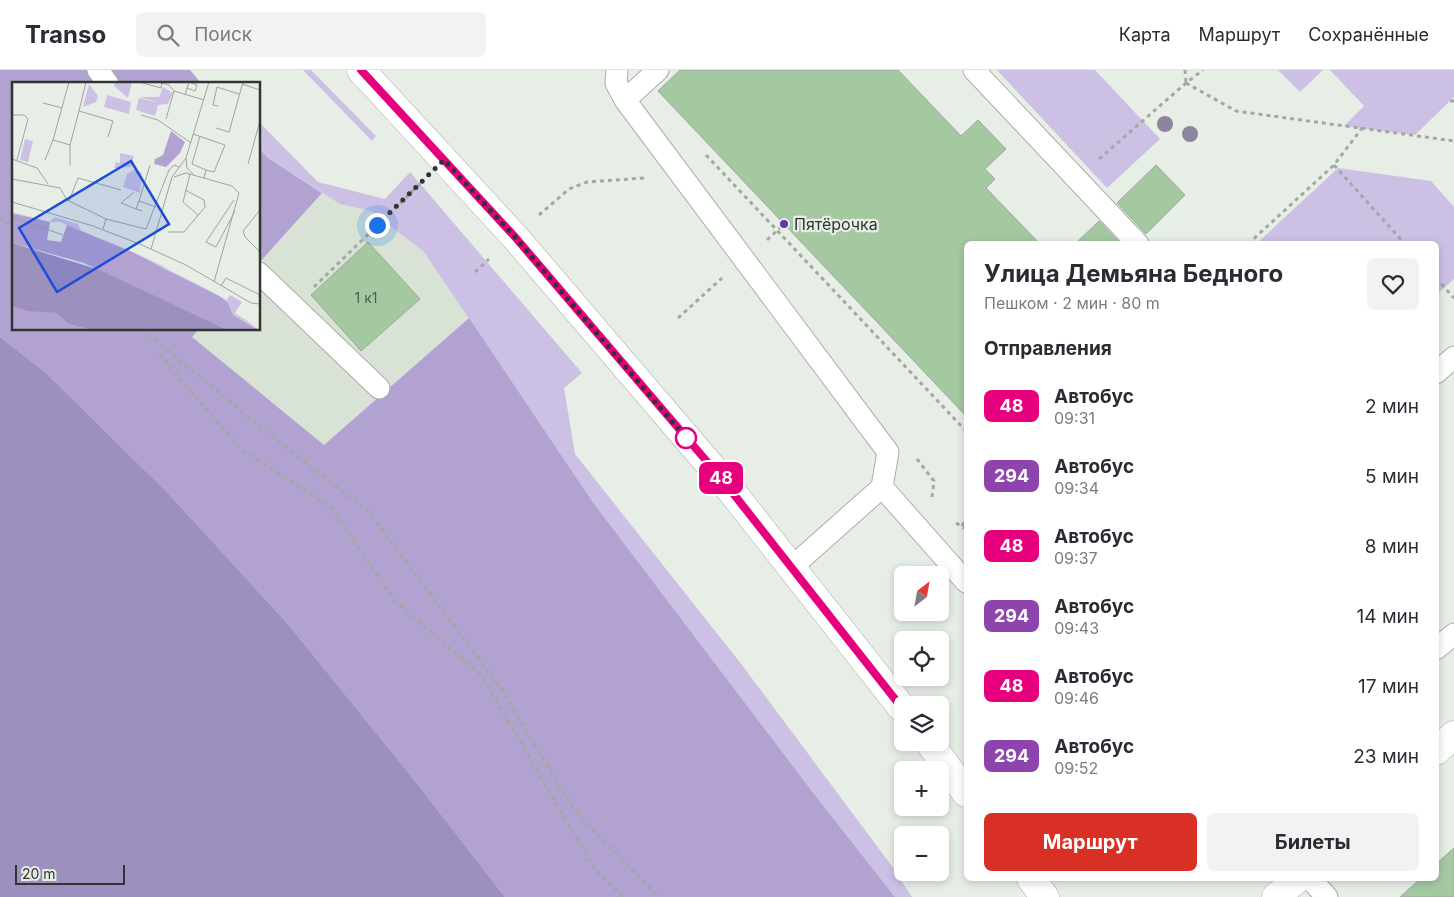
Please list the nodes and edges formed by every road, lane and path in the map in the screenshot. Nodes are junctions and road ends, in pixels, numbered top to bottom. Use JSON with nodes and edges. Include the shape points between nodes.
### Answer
{"nodes":[{"id":1,"x":98,"y":70,"type":"edge"},
{"id":2,"x":362,"y":70,"type":"edge"},
{"id":3,"x":617,"y":70,"type":"edge"},
{"id":4,"x":658,"y":70,"type":"edge"},
{"id":5,"x":974,"y":70,"type":"edge"},
{"id":6,"x":1185,"y":70,"type":"edge"},
{"id":7,"x":1203,"y":70,"type":"edge"},
{"id":8,"x":107,"y":82,"type":"edge"},
{"id":9,"x":1186,"y":82,"type":"junction"},
{"id":10,"x":626,"y":100,"type":"junction"},
{"id":11,"x":1362,"y":128,"type":"junction"},
{"id":12,"x":1454,"y":141,"type":"edge"},
{"id":13,"x":703,"y":152,"type":"dead end"},
{"id":14,"x":444,"y":160,"type":"junction"},
{"id":15,"x":1334,"y":165,"type":"junction"},
{"id":16,"x":682,"y":175,"type":"junction"},
{"id":17,"x":1076,"y":180,"type":"junction"},
{"id":18,"x":587,"y":182,"type":"dead end"},
{"id":19,"x":0,"y":218,"type":"edge"},
{"id":20,"x":784,"y":224,"type":"dead end"},
{"id":21,"x":12,"y":227,"type":"edge"},
{"id":22,"x":777,"y":231,"type":"junction"},
{"id":23,"x":1135,"y":241,"type":"edge"},
{"id":24,"x":1251,"y":241,"type":"edge"},
{"id":25,"x":1402,"y":241,"type":"edge"},
{"id":26,"x":260,"y":274,"type":"edge"},
{"id":27,"x":1439,"y":281,"type":"edge"},
{"id":28,"x":308,"y":293,"type":"dead end"},
{"id":29,"x":1454,"y":298,"type":"edge"},
{"id":30,"x":698,"y":300,"type":"dead end"},
{"id":31,"x":678,"y":318,"type":"dead end"},
{"id":32,"x":143,"y":330,"type":"edge"},
{"id":33,"x":159,"y":354,"type":"dead end"},
{"id":34,"x":1454,"y":357,"type":"edge"},
{"id":35,"x":1439,"y":370,"type":"edge"},
{"id":36,"x":378,"y":388,"type":"dead end"},
{"id":37,"x":964,"y":429,"type":"edge"},
{"id":38,"x":882,"y":487,"type":"junction"},
{"id":39,"x":952,"y":520,"type":"dead end"},
{"id":40,"x":964,"y":522,"type":"edge"},
{"id":41,"x":962,"y":526,"type":"joint"},
{"id":42,"x":792,"y":567,"type":"junction"},
{"id":43,"x":964,"y":580,"type":"edge"},
{"id":44,"x":1454,"y":634,"type":"edge"},
{"id":45,"x":1439,"y":646,"type":"edge"},
{"id":46,"x":894,"y":698,"type":"edge"},
{"id":47,"x":1454,"y":735,"type":"edge"},
{"id":48,"x":1439,"y":748,"type":"edge"},
{"id":49,"x":936,"y":751,"type":"edge"},
{"id":50,"x":964,"y":790,"type":"edge"},
{"id":51,"x":1032,"y":881,"type":"edge"},
{"id":52,"x":1295,"y":881,"type":"edge"},
{"id":53,"x":1312,"y":881,"type":"edge"},
{"id":54,"x":623,"y":897,"type":"edge"},
{"id":55,"x":658,"y":897,"type":"edge"},
{"id":56,"x":1044,"y":897,"type":"edge"},
{"id":57,"x":1276,"y":897,"type":"edge"},
{"id":58,"x":1327,"y":897,"type":"edge"}],
"edges":[{"from":1,"to":8,"type":"lane"},
{"from":2,"to":14,"type":"street"},
{"from":3,"to":10,"type":"lane","via":[[616,83]]},
{"from":4,"to":10,"type":"lane"},
{"from":5,"to":17,"type":"lane"},
{"from":6,"to":9,"type":"path"},
{"from":7,"to":9,"type":"path"},
{"from":9,"to":11,"type":"path","via":[[1236,111]]},
{"from":9,"to":17,"type":"path"},
{"from":10,"to":16,"type":"lane"},
{"from":11,"to":12,"type":"path"},
{"from":11,"to":15,"type":"path"},
{"from":13,"to":22,"type":"path"},
{"from":14,"to":28,"type":"path"},
{"from":14,"to":42,"type":"street","via":[[515,237],[721,478]]},
{"from":15,"to":24,"type":"path"},
{"from":15,"to":25,"type":"path"},
{"from":16,"to":18,"type":"path"},
{"from":16,"to":38,"type":"lane","via":[[888,452]]},
{"from":17,"to":23,"type":"lane"},
{"from":19,"to":21,"type":"path"},
{"from":20,"to":22,"type":"path"},
{"from":22,"to":37,"type":"path"},
{"from":26,"to":36,"type":"lane"},
{"from":27,"to":29,"type":"path"},
{"from":30,"to":31,"type":"path"},
{"from":32,"to":55,"type":"path","via":[[368,511],[502,690],[574,810]]},
{"from":33,"to":54,"type":"path","via":[[240,448],[332,508],[394,600],[482,676],[594,868]]},
{"from":34,"to":35,"type":"lane"},
{"from":38,"to":42,"type":"lane"},
{"from":38,"to":43,"type":"lane"},
{"from":39,"to":41,"type":"path"},
{"from":40,"to":41,"type":"path"},
{"from":42,"to":46,"type":"street"},
{"from":44,"to":45,"type":"lane"},
{"from":47,"to":48,"type":"street"},
{"from":49,"to":50,"type":"street"},
{"from":51,"to":56,"type":"street"},
{"from":52,"to":57,"type":"street"},
{"from":53,"to":58,"type":"lane"}]}
